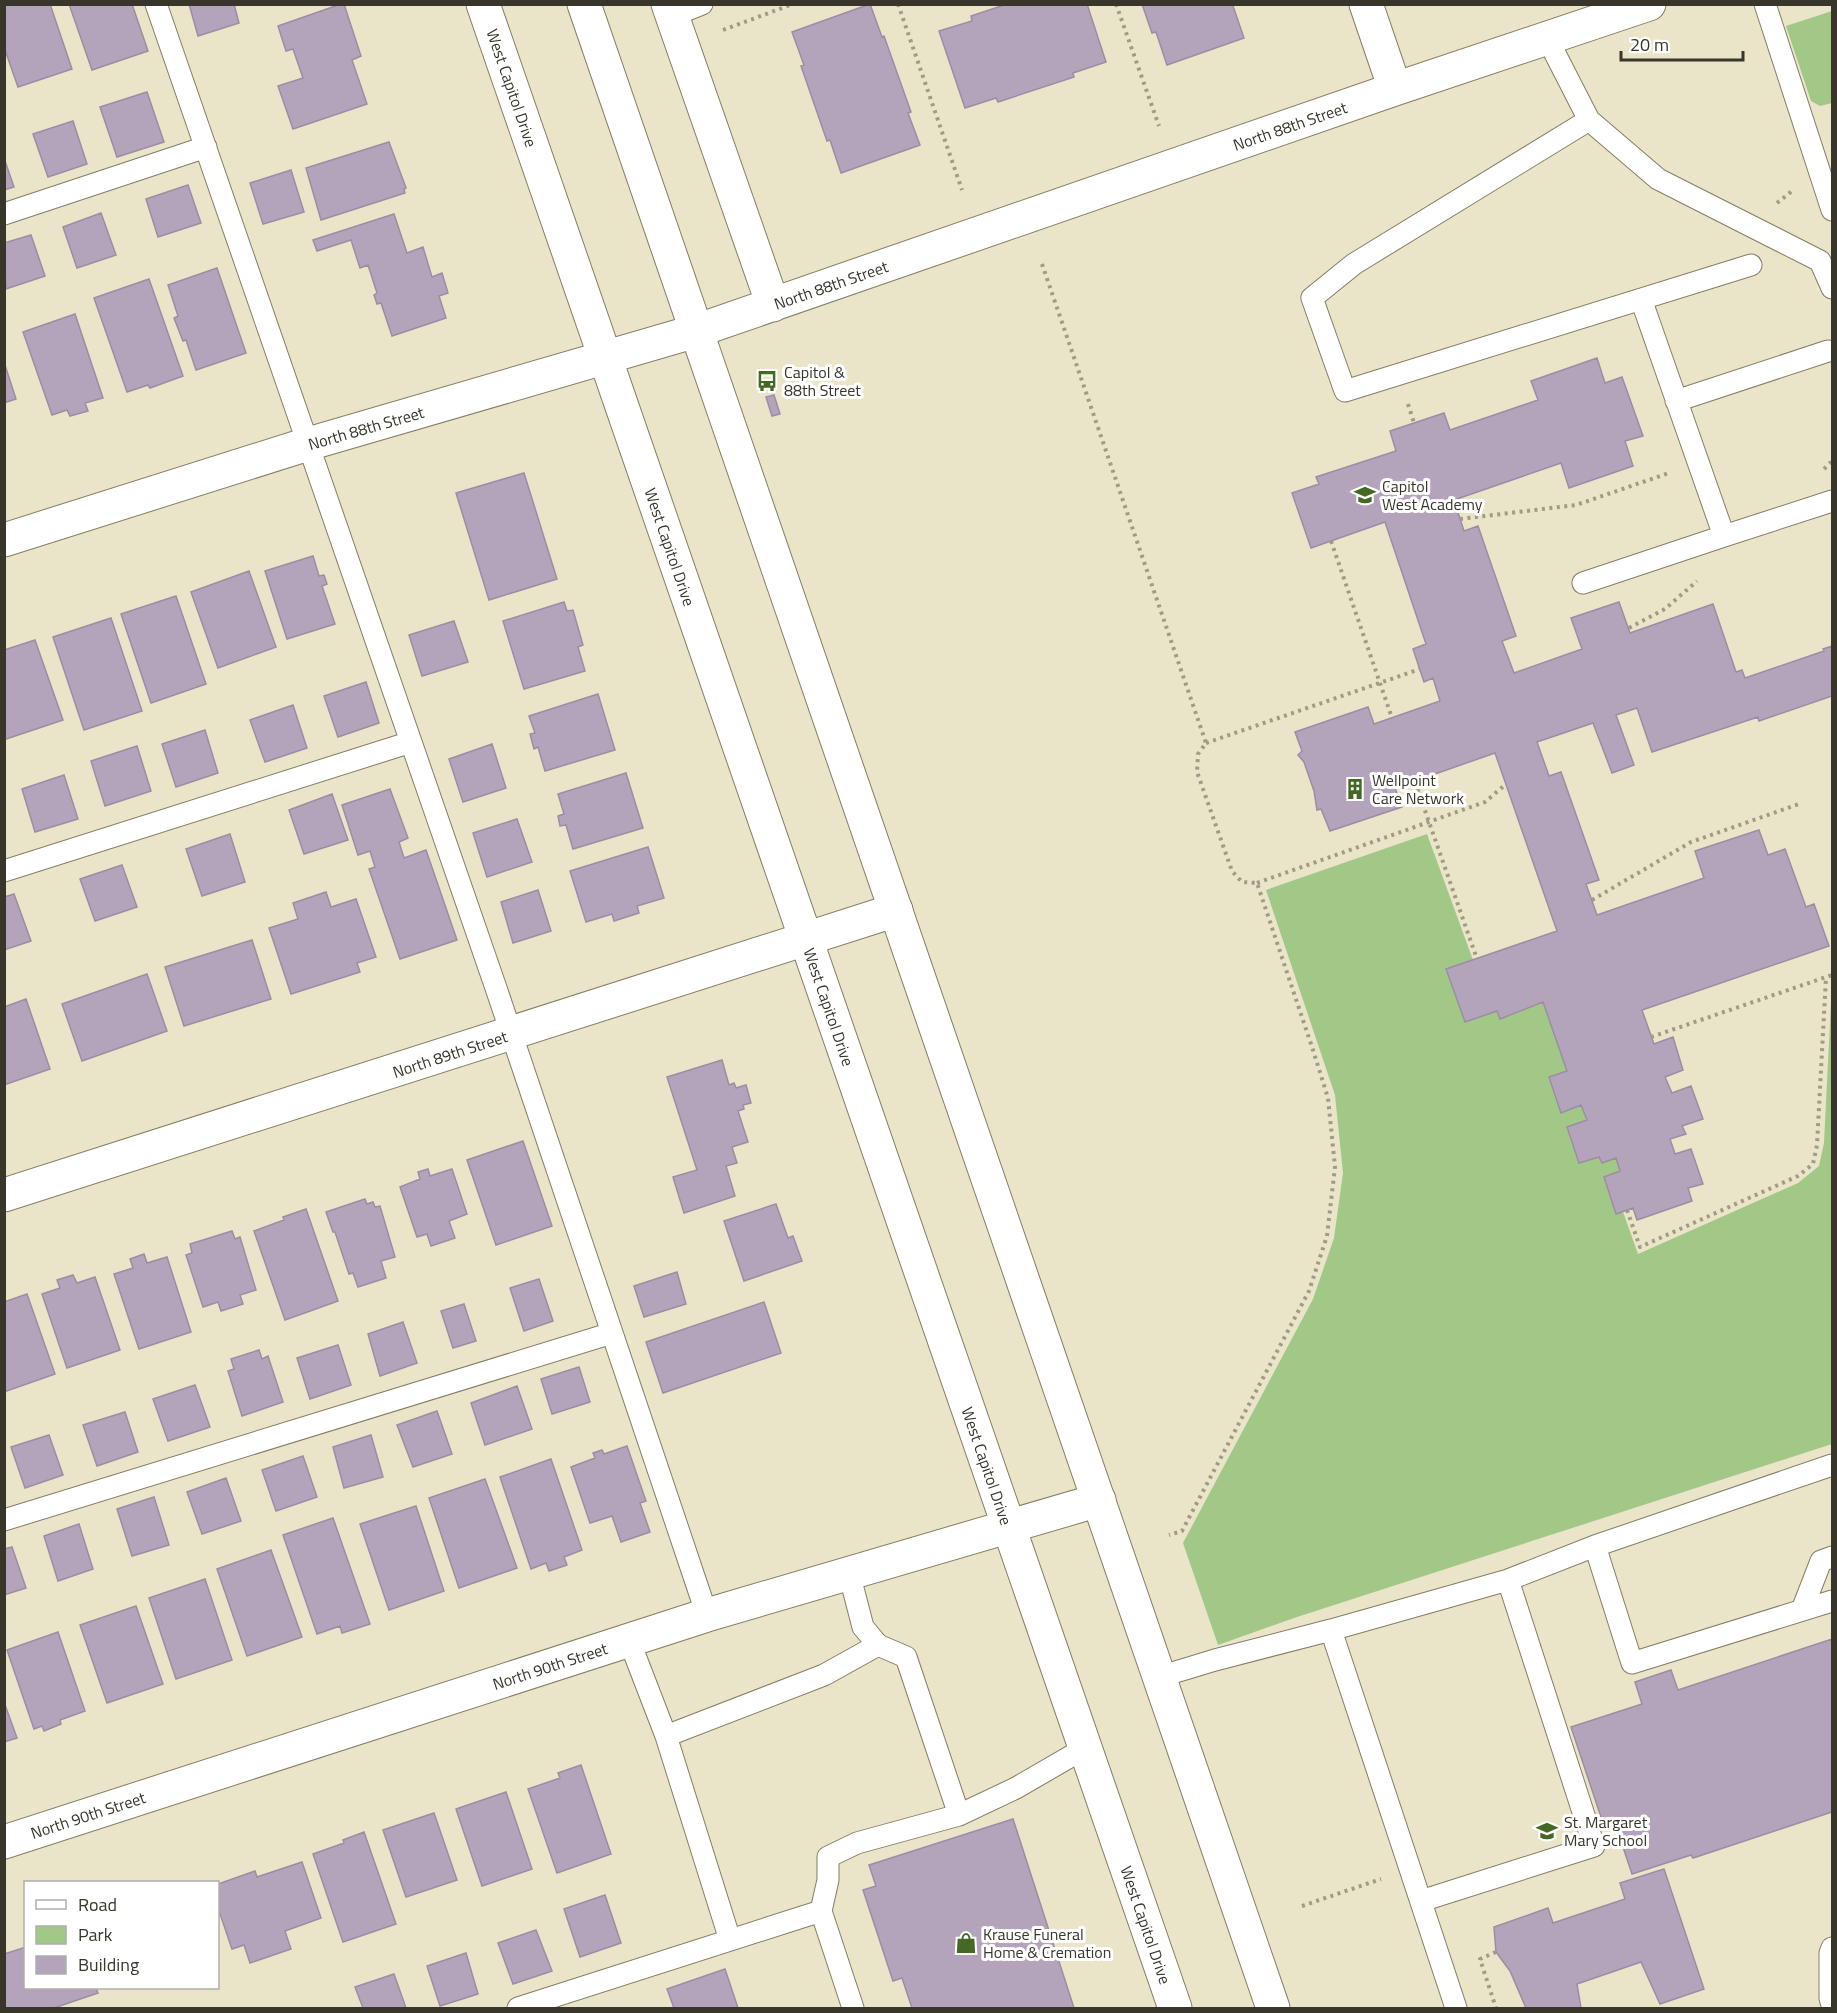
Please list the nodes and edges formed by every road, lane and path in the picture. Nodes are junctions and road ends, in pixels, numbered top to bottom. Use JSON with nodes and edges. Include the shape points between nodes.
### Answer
{"nodes":[{"id":1,"x":156,"y":4,"type":"edge"},
{"id":2,"x":483,"y":4,"type":"edge"},
{"id":3,"x":584,"y":4,"type":"edge"},
{"id":4,"x":793,"y":4,"type":"edge"},
{"id":5,"x":898,"y":4,"type":"edge"},
{"id":6,"x":1116,"y":4,"type":"edge"},
{"id":7,"x":1366,"y":4,"type":"edge"},
{"id":8,"x":1649,"y":4,"type":"edge"},
{"id":9,"x":1765,"y":4,"type":"edge"},
{"id":10,"x":681,"y":8,"type":"edge"},
{"id":11,"x":721,"y":30,"type":"dead end"},
{"id":12,"x":1547,"y":38,"type":"junction"},
{"id":13,"x":1395,"y":89,"type":"junction"},
{"id":14,"x":1589,"y":120,"type":"junction"},
{"id":15,"x":1159,"y":126,"type":"dead end"},
{"id":16,"x":206,"y":147,"type":"junction"},
{"id":17,"x":962,"y":190,"type":"dead end"},
{"id":18,"x":1833,"y":210,"type":"edge"},
{"id":19,"x":4,"y":214,"type":"edge"},
{"id":20,"x":1042,"y":264,"type":"dead end"},
{"id":21,"x":1751,"y":265,"type":"dead end"},
{"id":22,"x":1833,"y":288,"type":"edge"},
{"id":23,"x":1641,"y":299,"type":"junction"},
{"id":24,"x":773,"y":305,"type":"junction"},
{"id":25,"x":696,"y":331,"type":"junction"},
{"id":26,"x":1828,"y":351,"type":"dead end"},
{"id":27,"x":605,"y":357,"type":"junction"},
{"id":28,"x":1676,"y":401,"type":"junction"},
{"id":29,"x":1408,"y":402,"type":"dead end"},
{"id":30,"x":1414,"y":423,"type":"dead end"},
{"id":31,"x":308,"y":444,"type":"junction"},
{"id":32,"x":1671,"y":472,"type":"dead end"},
{"id":33,"x":1833,"y":501,"type":"edge"},
{"id":34,"x":1460,"y":519,"type":"dead end"},
{"id":35,"x":1724,"y":536,"type":"junction"},
{"id":36,"x":4,"y":540,"type":"edge"},
{"id":37,"x":1331,"y":541,"type":"dead end"},
{"id":38,"x":1583,"y":583,"type":"dead end"},
{"id":39,"x":1420,"y":669,"type":"dead end"},
{"id":40,"x":1380,"y":683,"type":"junction"},
{"id":41,"x":1392,"y":718,"type":"dead end"},
{"id":42,"x":411,"y":742,"type":"junction"},
{"id":43,"x":1206,"y":743,"type":"junction"},
{"id":44,"x":1415,"y":782,"type":"dead end"},
{"id":45,"x":1506,"y":784,"type":"dead end"},
{"id":46,"x":1802,"y":803,"type":"dead end"},
{"id":47,"x":1429,"y":822,"type":"junction"},
{"id":48,"x":4,"y":871,"type":"edge"},
{"id":49,"x":1257,"y":883,"type":"junction"},
{"id":50,"x":1592,"y":900,"type":"dead end"},
{"id":51,"x":896,"y":910,"type":"junction"},
{"id":52,"x":806,"y":938,"type":"junction"},
{"id":53,"x":1476,"y":958,"type":"dead end"},
{"id":54,"x":1833,"y":975,"type":"edge"},
{"id":55,"x":1826,"y":977,"type":"junction"},
{"id":56,"x":512,"y":1034,"type":"junction"},
{"id":57,"x":1651,"y":1037,"type":"dead end"},
{"id":58,"x":4,"y":1195,"type":"edge"},
{"id":59,"x":1628,"y":1210,"type":"dead end"},
{"id":60,"x":612,"y":1333,"type":"junction"},
{"id":61,"x":1833,"y":1465,"type":"edge"},
{"id":62,"x":1099,"y":1500,"type":"junction"},
{"id":63,"x":4,"y":1521,"type":"edge"},
{"id":64,"x":1008,"y":1526,"type":"junction"},
{"id":65,"x":1169,"y":1535,"type":"dead end"},
{"id":66,"x":1595,"y":1546,"type":"junction"},
{"id":67,"x":1833,"y":1557,"type":"edge"},
{"id":68,"x":849,"y":1573,"type":"junction"},
{"id":69,"x":1508,"y":1580,"type":"junction"},
{"id":70,"x":1833,"y":1600,"type":"edge"},
{"id":71,"x":1802,"y":1610,"type":"junction"},
{"id":72,"x":707,"y":1616,"type":"junction"},
{"id":73,"x":1331,"y":1630,"type":"junction"},
{"id":74,"x":628,"y":1640,"type":"junction"},
{"id":75,"x":878,"y":1644,"type":"junction"},
{"id":76,"x":1159,"y":1677,"type":"junction"},
{"id":77,"x":666,"y":1736,"type":"junction"},
{"id":78,"x":1085,"y":1748,"type":"junction"},
{"id":79,"x":959,"y":1815,"type":"junction"},
{"id":80,"x":4,"y":1842,"type":"edge"},
{"id":81,"x":1411,"y":1869,"type":"junction"},
{"id":82,"x":1421,"y":1901,"type":"junction"},
{"id":83,"x":1302,"y":1906,"type":"dead end"},
{"id":84,"x":821,"y":1911,"type":"junction"},
{"id":85,"x":730,"y":1940,"type":"junction"},
{"id":86,"x":1833,"y":1948,"type":"edge"},
{"id":87,"x":1496,"y":1952,"type":"dead end"},
{"id":88,"x":1827,"y":2004,"type":"edge"},
{"id":89,"x":518,"y":2008,"type":"edge"},
{"id":90,"x":854,"y":2008,"type":"edge"},
{"id":91,"x":1175,"y":2008,"type":"edge"},
{"id":92,"x":1273,"y":2008,"type":"edge"},
{"id":93,"x":1456,"y":2008,"type":"edge"},
{"id":94,"x":1496,"y":2008,"type":"edge"}],
"edges":[{"from":1,"to":16,"type":"lane"},
{"from":2,"to":27,"type":"main road","name":"West Capitol Drive"},
{"from":3,"to":25,"type":"main road"},
{"from":4,"to":11,"type":"path"},
{"from":5,"to":17,"type":"path"},
{"from":6,"to":15,"type":"path"},
{"from":7,"to":13,"type":"main road"},
{"from":8,"to":12,"type":"main road","name":"North 88th Street"},
{"from":9,"to":18,"type":"lane"},
{"from":10,"to":24,"type":"main road"},
{"from":12,"to":13,"type":"main road","name":"North 88th Street"},
{"from":12,"to":14,"type":"lane"},
{"from":13,"to":24,"type":"main road","name":"North 88th Street"},
{"from":14,"to":22,"type":"lane","via":[[1658,179],[1820,261]]},
{"from":14,"to":23,"type":"lane","via":[[1353,264],[1312,298],[1345,391]]},
{"from":16,"to":19,"type":"lane"},
{"from":16,"to":31,"type":"lane"},
{"from":20,"to":43,"type":"path"},
{"from":21,"to":23,"type":"lane"},
{"from":23,"to":28,"type":"lane"},
{"from":24,"to":25,"type":"main road","name":"North 88th Street"},
{"from":25,"to":27,"type":"main road","name":"North 88th Street"},
{"from":25,"to":51,"type":"main road"},
{"from":26,"to":28,"type":"lane"},
{"from":27,"to":31,"type":"main road","name":"North 88th Street"},
{"from":27,"to":52,"type":"main road","name":"West Capitol Drive"},
{"from":28,"to":35,"type":"lane"},
{"from":29,"to":30,"type":"path"},
{"from":31,"to":36,"type":"main road","name":"North 88th Street"},
{"from":31,"to":42,"type":"lane"},
{"from":32,"to":34,"type":"path","via":[[1576,505]]},
{"from":33,"to":35,"type":"lane"},
{"from":35,"to":38,"type":"lane"},
{"from":37,"to":40,"type":"path"},
{"from":39,"to":40,"type":"path"},
{"from":40,"to":41,"type":"path"},
{"from":40,"to":43,"type":"path"},
{"from":42,"to":48,"type":"lane"},
{"from":42,"to":56,"type":"lane"},
{"from":43,"to":49,"type":"path","via":[[1198,754],[1197,772],[1232,871],[1242,882]]},
{"from":44,"to":47,"type":"path"},
{"from":45,"to":47,"type":"path","via":[[1485,802]]},
{"from":46,"to":50,"type":"path","via":[[1691,842]]},
{"from":47,"to":49,"type":"path"},
{"from":47,"to":53,"type":"path"},
{"from":49,"to":65,"type":"path","via":[[1328,1098],[1335,1167],[1327,1236],[1309,1291],[1182,1531]]},
{"from":51,"to":52,"type":"main road","name":"North 89th Street"},
{"from":51,"to":62,"type":"main road"},
{"from":52,"to":56,"type":"main road","name":"North 89th Street"},
{"from":52,"to":64,"type":"main road","name":"West Capitol Drive"},
{"from":54,"to":55,"type":"path"},
{"from":55,"to":57,"type":"path"},
{"from":55,"to":59,"type":"path","via":[[1813,1164],[1798,1176],[1640,1247]]},
{"from":56,"to":58,"type":"main road","name":"North 89th Street"},
{"from":56,"to":60,"type":"lane"},
{"from":60,"to":63,"type":"lane"},
{"from":60,"to":72,"type":"lane"},
{"from":61,"to":66,"type":"lane"},
{"from":62,"to":64,"type":"main road","name":"North 90th Street"},
{"from":62,"to":76,"type":"main road"},
{"from":64,"to":68,"type":"main road","name":"North 90th Street"},
{"from":64,"to":78,"type":"main road","name":"West Capitol Drive"},
{"from":66,"to":69,"type":"lane"},
{"from":66,"to":71,"type":"lane","via":[[1632,1663]]},
{"from":67,"to":71,"type":"lane","via":[[1821,1561]]},
{"from":68,"to":72,"type":"main road","name":"North 90th Street"},
{"from":68,"to":75,"type":"lane","via":[[863,1627]]},
{"from":69,"to":73,"type":"lane"},
{"from":69,"to":82,"type":"lane","via":[[1594,1846]]},
{"from":70,"to":71,"type":"lane"},
{"from":72,"to":74,"type":"main road","name":"North 90th Street"},
{"from":73,"to":76,"type":"lane"},
{"from":73,"to":81,"type":"lane"},
{"from":74,"to":77,"type":"lane"},
{"from":74,"to":80,"type":"main road","name":"North 90th Street"},
{"from":75,"to":77,"type":"lane","via":[[824,1675]]},
{"from":75,"to":79,"type":"lane","via":[[906,1658]]},
{"from":76,"to":92,"type":"main road"},
{"from":77,"to":85,"type":"lane"},
{"from":78,"to":79,"type":"lane"},
{"from":78,"to":91,"type":"main road","name":"West Capitol Drive"},
{"from":79,"to":84,"type":"lane","via":[[857,1843],[828,1857],[828,1881]]},
{"from":81,"to":82,"type":"lane"},
{"from":81,"to":83,"type":"path"},
{"from":82,"to":93,"type":"lane"},
{"from":84,"to":85,"type":"lane"},
{"from":84,"to":90,"type":"lane"},
{"from":85,"to":89,"type":"lane"},
{"from":86,"to":88,"type":"lane"},
{"from":87,"to":94,"type":"path","via":[[1480,1959]]}]}
